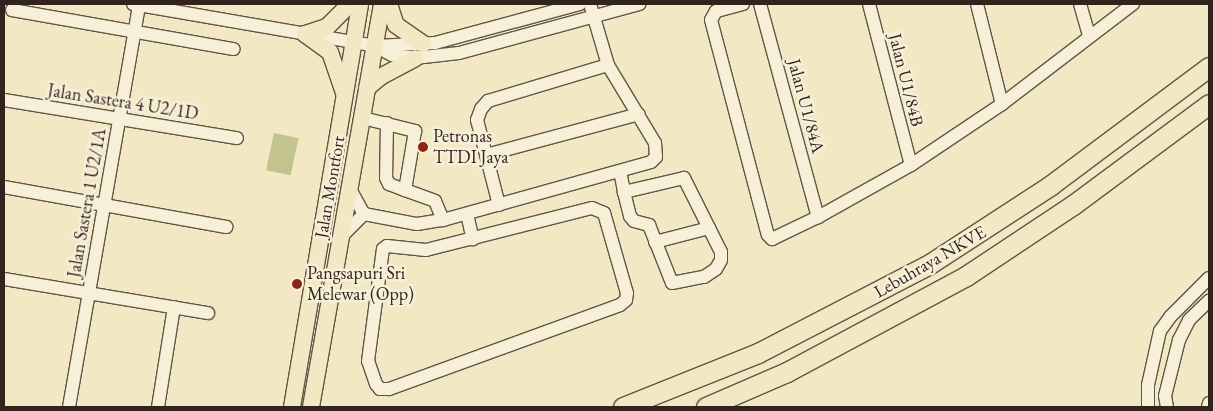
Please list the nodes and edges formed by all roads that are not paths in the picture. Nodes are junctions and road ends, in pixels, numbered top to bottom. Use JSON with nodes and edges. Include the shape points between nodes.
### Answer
{"nodes":[{"id":1,"x":136,"y":4,"type":"edge"},
{"id":2,"x":209,"y":4,"type":"edge"},
{"id":3,"x":350,"y":4,"type":"edge"},
{"id":4,"x":360,"y":4,"type":"edge"},
{"id":5,"x":382,"y":4,"type":"edge"},
{"id":6,"x":389,"y":4,"type":"edge"},
{"id":7,"x":580,"y":4,"type":"edge"},
{"id":8,"x":639,"y":4,"type":"edge"},
{"id":9,"x":743,"y":4,"type":"edge"},
{"id":10,"x":760,"y":4,"type":"edge"},
{"id":11,"x":869,"y":4,"type":"edge"},
{"id":12,"x":977,"y":4,"type":"edge"},
{"id":13,"x":1080,"y":4,"type":"edge"},
{"id":14,"x":1133,"y":4,"type":"edge"},
{"id":15,"x":12,"y":10,"type":"dead end"},
{"id":16,"x":592,"y":10,"type":"edge"},
{"id":17,"x":207,"y":17,"type":"junction"},
{"id":18,"x":134,"y":32,"type":"junction"},
{"id":19,"x":305,"y":34,"type":"junction"},
{"id":20,"x":1089,"y":35,"type":"junction"},
{"id":21,"x":354,"y":43,"type":"junction"},
{"id":22,"x":375,"y":46,"type":"junction"},
{"id":23,"x":234,"y":49,"type":"dead end"},
{"id":24,"x":419,"y":51,"type":"junction"},
{"id":25,"x":608,"y":65,"type":"junction"},
{"id":26,"x":1209,"y":67,"type":"edge"},
{"id":27,"x":368,"y":88,"type":"junction"},
{"id":28,"x":345,"y":97,"type":"junction"},
{"id":29,"x":4,"y":100,"type":"edge"},
{"id":30,"x":1002,"y":104,"type":"junction"},
{"id":31,"x":1209,"y":104,"type":"edge"},
{"id":32,"x":639,"y":114,"type":"junction"},
{"id":33,"x":362,"y":118,"type":"junction"},
{"id":34,"x":119,"y":119,"type":"junction"},
{"id":35,"x":387,"y":123,"type":"junction"},
{"id":36,"x":237,"y":138,"type":"dead end"},
{"id":37,"x":486,"y":155,"type":"junction"},
{"id":38,"x":911,"y":165,"type":"junction"},
{"id":39,"x":620,"y":171,"type":"junction"},
{"id":40,"x":4,"y":187,"type":"edge"},
{"id":41,"x":350,"y":189,"type":"junction"},
{"id":42,"x":405,"y":190,"type":"junction"},
{"id":43,"x":624,"y":192,"type":"junction"},
{"id":44,"x":104,"y":205,"type":"junction"},
{"id":45,"x":499,"y":205,"type":"junction"},
{"id":46,"x":364,"y":214,"type":"junction"},
{"id":47,"x":467,"y":214,"type":"junction"},
{"id":48,"x":818,"y":217,"type":"junction"},
{"id":49,"x":443,"y":220,"type":"junction"},
{"id":50,"x":226,"y":227,"type":"dead end"},
{"id":51,"x":709,"y":228,"type":"junction"},
{"id":52,"x":342,"y":236,"type":"junction"},
{"id":53,"x":473,"y":239,"type":"junction"},
{"id":54,"x":656,"y":242,"type":"junction"},
{"id":55,"x":1209,"y":278,"type":"edge"},
{"id":56,"x":4,"y":280,"type":"edge"},
{"id":57,"x":89,"y":292,"type":"junction"},
{"id":58,"x":1209,"y":301,"type":"edge"},
{"id":59,"x":174,"y":308,"type":"junction"},
{"id":60,"x":208,"y":313,"type":"dead end"},
{"id":61,"x":1209,"y":403,"type":"edge"},
{"id":62,"x":158,"y":406,"type":"edge"},
{"id":63,"x":69,"y":407,"type":"edge"},
{"id":64,"x":292,"y":407,"type":"edge"},
{"id":65,"x":311,"y":407,"type":"edge"},
{"id":66,"x":623,"y":407,"type":"edge"},
{"id":67,"x":706,"y":407,"type":"edge"},
{"id":68,"x":1148,"y":407,"type":"edge"},
{"id":69,"x":1166,"y":407,"type":"edge"},
{"id":70,"x":1208,"y":407,"type":"edge"}],
"edges":[{"from":1,"to":17,"type":"street"},
{"from":1,"to":18,"type":"street","name":"Jalan Sastera 1 U2/1A"},
{"from":2,"to":17,"type":"street"},
{"from":3,"to":19,"type":"main road","via":[[327,27]]},
{"from":4,"to":21,"type":"main road","name":"Jalan Montfort"},
{"from":5,"to":22,"type":"main road","name":"Jalan Montfort"},
{"from":6,"to":24,"type":"main road","via":[[396,25]]},
{"from":7,"to":24,"type":"street"},
{"from":8,"to":16,"type":"street"},
{"from":9,"to":48,"type":"street","via":[[712,14],[768,235],[772,239]]},
{"from":10,"to":48,"type":"street","name":"Jalan U1/84A"},
{"from":11,"to":38,"type":"street","name":"Jalan U1/84B"},
{"from":12,"to":30,"type":"street"},
{"from":13,"to":20,"type":"street"},
{"from":14,"to":20,"type":"street"},
{"from":15,"to":18,"type":"street"},
{"from":16,"to":24,"type":"street","via":[[459,53]]},
{"from":16,"to":25,"type":"street"},
{"from":17,"to":19,"type":"street"},
{"from":18,"to":23,"type":"street"},
{"from":18,"to":34,"type":"street","name":"Jalan Sastera 1 U2/1A"},
{"from":19,"to":21,"type":"street"},
{"from":19,"to":28,"type":"main road","via":[[330,52]]},
{"from":20,"to":30,"type":"street"},
{"from":21,"to":22,"type":"street"},
{"from":21,"to":28,"type":"main road","name":"Jalan Montfort"},
{"from":22,"to":24,"type":"street"},
{"from":22,"to":27,"type":"main road","name":"Jalan Montfort"},
{"from":24,"to":27,"type":"main road"},
{"from":25,"to":32,"type":"street"},
{"from":25,"to":37,"type":"street","via":[[488,102],[477,120]]},
{"from":26,"to":66,"type":"highway","name":"Lebuhraya NKVE","via":[[1051,185],[928,265],[758,353]]},
{"from":27,"to":33,"type":"main road","name":"Jalan Montfort"},
{"from":28,"to":64,"type":"main road","name":"Jalan Montfort"},
{"from":29,"to":34,"type":"street","name":"Jalan Sastera 4 U2/1D"},
{"from":30,"to":38,"type":"street"},
{"from":31,"to":67,"type":"highway","name":"Lebuhraya NKVE","via":[[1073,205],[966,276],[787,372]]},
{"from":32,"to":37,"type":"street"},
{"from":32,"to":39,"type":"street","via":[[655,143],[656,157],[651,162]]},
{"from":33,"to":35,"type":"street"},
{"from":33,"to":41,"type":"main road","name":"Jalan Montfort"},
{"from":34,"to":36,"type":"street","name":"Jalan Sastera 4 U2/1D"},
{"from":34,"to":44,"type":"street","name":"Jalan Sastera 1 U2/1A"},
{"from":35,"to":42,"type":"street","via":[[386,178],[389,184]]},
{"from":35,"to":42,"type":"street","via":[[415,131]]},
{"from":37,"to":45,"type":"street"},
{"from":38,"to":48,"type":"street"},
{"from":39,"to":43,"type":"street"},
{"from":39,"to":45,"type":"street"},
{"from":40,"to":44,"type":"street"},
{"from":41,"to":46,"type":"street"},
{"from":41,"to":52,"type":"main road","name":"Jalan Montfort"},
{"from":42,"to":49,"type":"street","via":[[435,201]]},
{"from":43,"to":51,"type":"street","via":[[684,178]]},
{"from":43,"to":54,"type":"street","via":[[630,216],[634,221],[648,225]]},
{"from":44,"to":50,"type":"street"},
{"from":44,"to":57,"type":"street","name":"Jalan Sastera 1 U2/1A"},
{"from":45,"to":47,"type":"street"},
{"from":46,"to":49,"type":"street","via":[[417,224]]},
{"from":46,"to":52,"type":"street"},
{"from":47,"to":49,"type":"street"},
{"from":47,"to":53,"type":"street"},
{"from":51,"to":54,"type":"street"},
{"from":51,"to":54,"type":"street","via":[[721,252],[721,260],[704,276],[678,284],[672,283]]},
{"from":52,"to":65,"type":"main road","name":"Jalan Montfort"},
{"from":53,"to":53,"type":"street","via":[[599,208],[604,213],[628,292],[626,300],[620,305],[390,389],[380,389],[368,361],[383,249],[387,246],[426,250]]},
{"from":55,"to":68,"type":"street","via":[[1160,331],[1148,385]]},
{"from":56,"to":57,"type":"street"},
{"from":57,"to":59,"type":"street"},
{"from":57,"to":63,"type":"street","name":"Jalan Sastera 1 U2/1A"},
{"from":58,"to":69,"type":"street","via":[[1189,320],[1178,340],[1165,396]]},
{"from":59,"to":60,"type":"street"},
{"from":59,"to":62,"type":"street"},
{"from":61,"to":70,"type":"street"}]}
